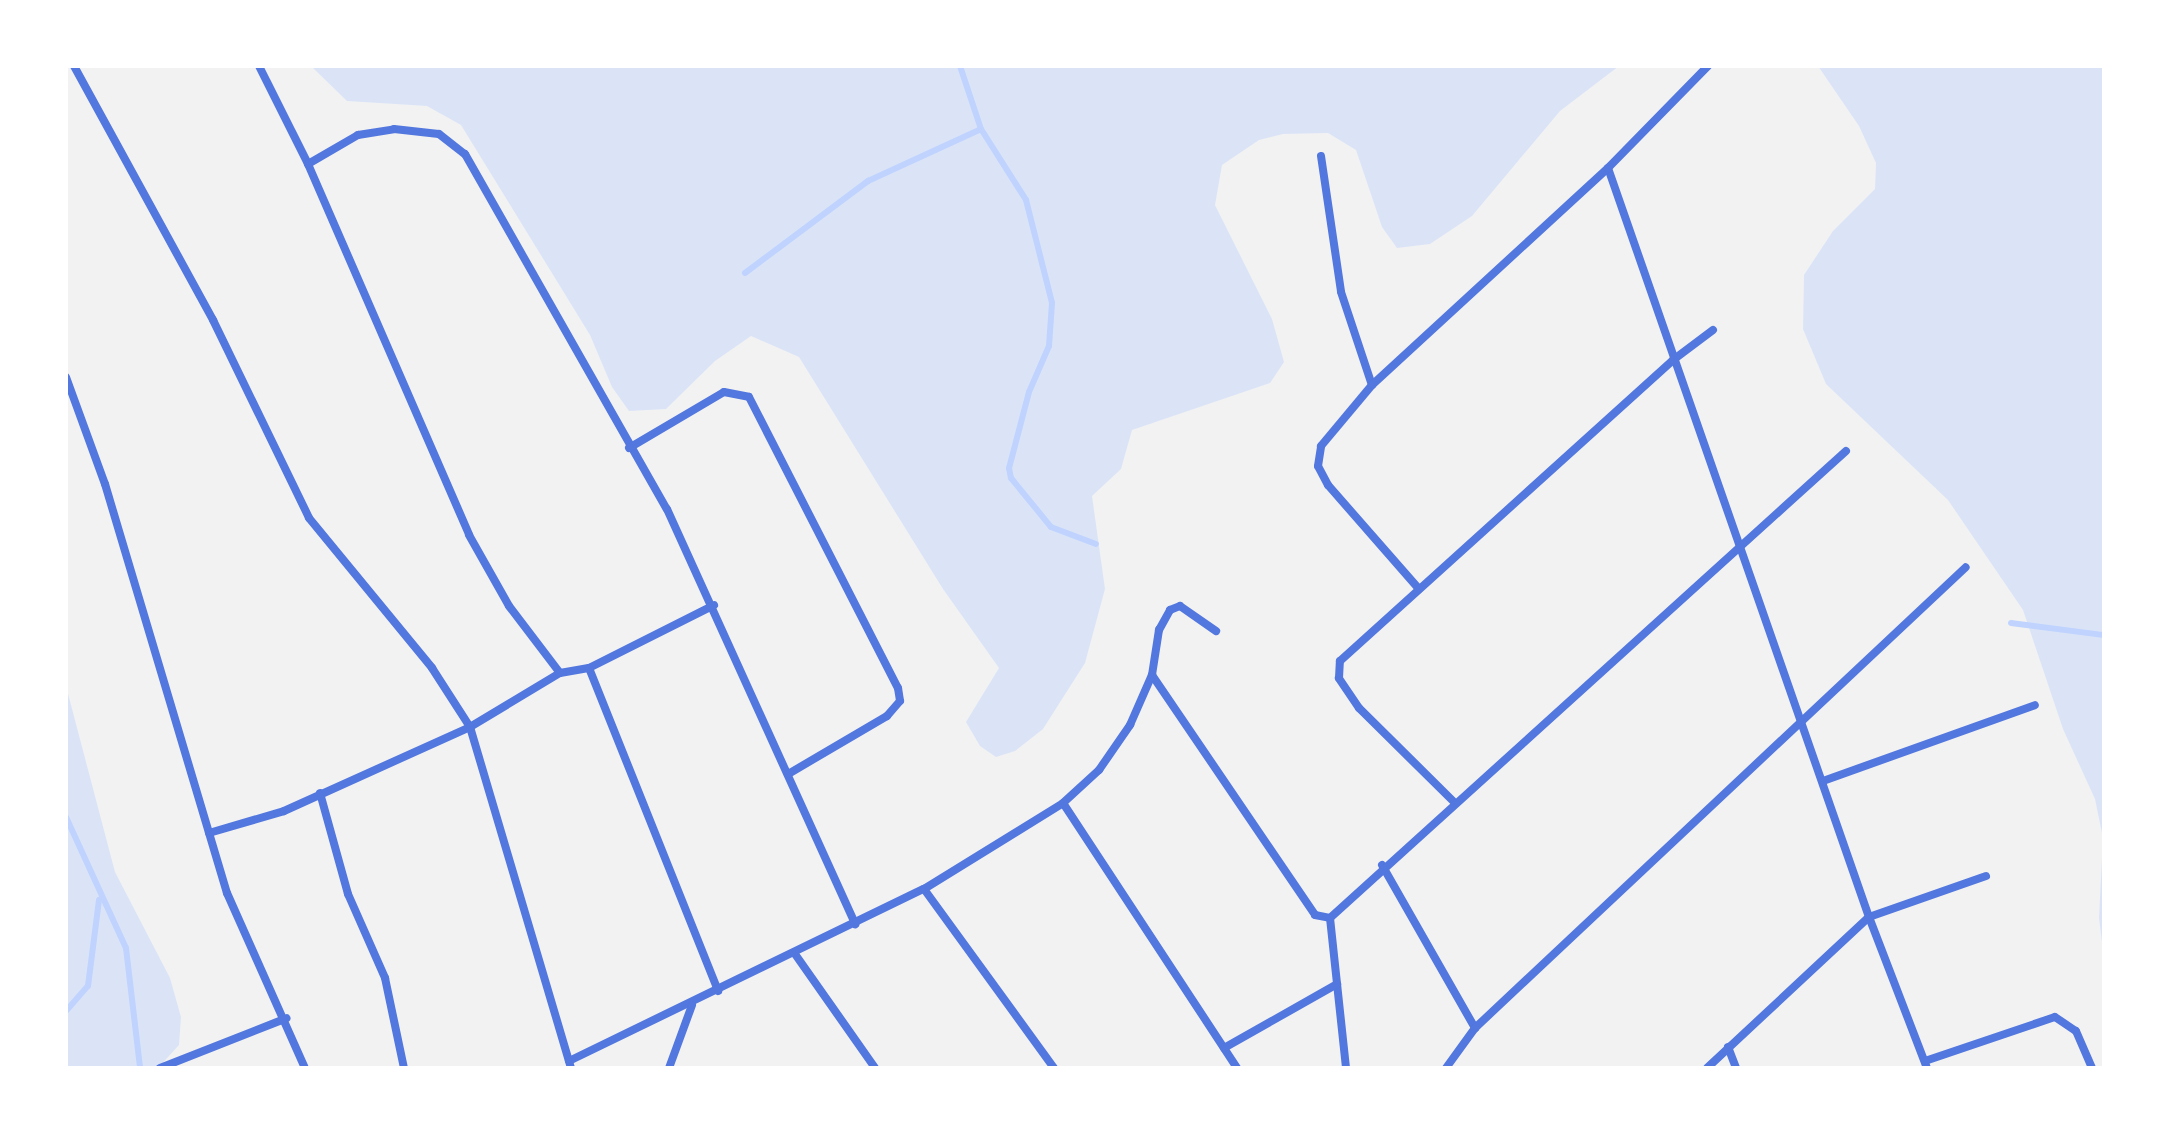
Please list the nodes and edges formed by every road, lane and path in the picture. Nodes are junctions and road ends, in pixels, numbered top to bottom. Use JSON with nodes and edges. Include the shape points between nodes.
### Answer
{"nodes":[{"id":1,"x":74,"y":66,"type":"edge"},
{"id":2,"x":259,"y":66,"type":"edge"},
{"id":3,"x":1708,"y":66,"type":"edge"},
{"id":4,"x":1321,"y":156,"type":"dead end"},
{"id":5,"x":308,"y":164,"type":"junction"},
{"id":6,"x":1608,"y":168,"type":"junction"},
{"id":7,"x":1713,"y":330,"type":"dead end"},
{"id":8,"x":1673,"y":360,"type":"junction"},
{"id":9,"x":66,"y":377,"type":"edge"},
{"id":10,"x":1372,"y":385,"type":"junction"},
{"id":11,"x":629,"y":448,"type":"junction"},
{"id":12,"x":1846,"y":451,"type":"dead end"},
{"id":13,"x":1739,"y":546,"type":"junction"},
{"id":14,"x":1966,"y":567,"type":"dead end"},
{"id":15,"x":1419,"y":589,"type":"junction"},
{"id":16,"x":714,"y":605,"type":"junction"},
{"id":17,"x":1216,"y":631,"type":"dead end"},
{"id":18,"x":589,"y":668,"type":"junction"},
{"id":19,"x":560,"y":673,"type":"junction"},
{"id":20,"x":1152,"y":675,"type":"junction"},
{"id":21,"x":2035,"y":705,"type":"dead end"},
{"id":22,"x":1803,"y":724,"type":"junction"},
{"id":23,"x":470,"y":727,"type":"junction"},
{"id":24,"x":788,"y":774,"type":"junction"},
{"id":25,"x":1823,"y":781,"type":"junction"},
{"id":26,"x":320,"y":793,"type":"junction"},
{"id":27,"x":1453,"y":801,"type":"junction"},
{"id":28,"x":1063,"y":803,"type":"junction"},
{"id":29,"x":209,"y":833,"type":"junction"},
{"id":30,"x":1382,"y":865,"type":"junction"},
{"id":31,"x":1986,"y":876,"type":"dead end"},
{"id":32,"x":924,"y":889,"type":"junction"},
{"id":33,"x":1869,"y":917,"type":"junction"},
{"id":34,"x":1330,"y":918,"type":"junction"},
{"id":35,"x":855,"y":924,"type":"junction"},
{"id":36,"x":795,"y":954,"type":"junction"},
{"id":37,"x":1337,"y":984,"type":"junction"},
{"id":38,"x":718,"y":991,"type":"junction"},
{"id":39,"x":692,"y":1005,"type":"junction"},
{"id":40,"x":287,"y":1018,"type":"junction"},
{"id":41,"x":1475,"y":1028,"type":"junction"},
{"id":42,"x":1728,"y":1047,"type":"junction"},
{"id":43,"x":1224,"y":1048,"type":"junction"},
{"id":44,"x":570,"y":1064,"type":"edge"},
{"id":45,"x":1926,"y":1064,"type":"edge"},
{"id":46,"x":160,"y":1068,"type":"edge"},
{"id":47,"x":305,"y":1068,"type":"edge"},
{"id":48,"x":404,"y":1068,"type":"edge"},
{"id":49,"x":669,"y":1068,"type":"edge"},
{"id":50,"x":875,"y":1068,"type":"edge"},
{"id":51,"x":1054,"y":1068,"type":"edge"},
{"id":52,"x":1237,"y":1068,"type":"edge"},
{"id":53,"x":1346,"y":1068,"type":"edge"},
{"id":54,"x":1446,"y":1068,"type":"edge"},
{"id":55,"x":1707,"y":1068,"type":"edge"},
{"id":56,"x":1736,"y":1068,"type":"edge"},
{"id":57,"x":2092,"y":1068,"type":"edge"}],
"edges":[{"from":1,"to":23,"type":"street","via":[[213,320],[309,518],[432,668]]},
{"from":2,"to":5,"type":"street"},
{"from":3,"to":6,"type":"street"},
{"from":4,"to":10,"type":"street","via":[[1341,292]]},
{"from":5,"to":11,"type":"street","via":[[358,135],[394,129],[439,134],[465,154]]},
{"from":5,"to":19,"type":"street","via":[[469,535],[509,606]]},
{"from":6,"to":8,"type":"street"},
{"from":6,"to":10,"type":"street"},
{"from":7,"to":8,"type":"street"},
{"from":8,"to":13,"type":"street"},
{"from":8,"to":15,"type":"street"},
{"from":9,"to":29,"type":"street","via":[[105,484]]},
{"from":10,"to":15,"type":"street","via":[[1321,446],[1318,466],[1328,485]]},
{"from":11,"to":16,"type":"street","via":[[667,509]]},
{"from":11,"to":24,"type":"street","via":[[724,392],[749,397],[898,688],[900,701],[887,716]]},
{"from":12,"to":13,"type":"street"},
{"from":13,"to":22,"type":"street"},
{"from":13,"to":27,"type":"street"},
{"from":14,"to":22,"type":"street"},
{"from":15,"to":27,"type":"street","via":[[1340,661],[1339,678],[1359,708]]},
{"from":16,"to":18,"type":"street"},
{"from":16,"to":24,"type":"street"},
{"from":17,"to":20,"type":"street","via":[[1180,606],[1170,610],[1159,630]]},
{"from":18,"to":19,"type":"street"},
{"from":18,"to":38,"type":"street"},
{"from":19,"to":23,"type":"street"},
{"from":20,"to":28,"type":"street","via":[[1115,749]]},
{"from":20,"to":34,"type":"street","via":[[1315,915]]},
{"from":21,"to":25,"type":"street"},
{"from":22,"to":25,"type":"street"},
{"from":22,"to":41,"type":"street"},
{"from":23,"to":26,"type":"street"},
{"from":23,"to":44,"type":"street"},
{"from":24,"to":35,"type":"street"},
{"from":25,"to":33,"type":"street"},
{"from":26,"to":29,"type":"street","via":[[284,811]]},
{"from":26,"to":48,"type":"street","via":[[348,894],[385,978]]},
{"from":27,"to":30,"type":"street"},
{"from":28,"to":32,"type":"street"},
{"from":28,"to":43,"type":"street"},
{"from":29,"to":40,"type":"street","via":[[243,933]]},
{"from":30,"to":34,"type":"street"},
{"from":30,"to":41,"type":"street"},
{"from":31,"to":33,"type":"street"},
{"from":32,"to":35,"type":"street"},
{"from":32,"to":51,"type":"street"},
{"from":33,"to":42,"type":"street"},
{"from":33,"to":45,"type":"street"},
{"from":34,"to":37,"type":"street"},
{"from":35,"to":36,"type":"street"},
{"from":36,"to":38,"type":"street"},
{"from":36,"to":50,"type":"street"},
{"from":37,"to":43,"type":"street"},
{"from":37,"to":53,"type":"street"},
{"from":38,"to":39,"type":"street"},
{"from":39,"to":44,"type":"street"},
{"from":39,"to":49,"type":"street"},
{"from":40,"to":46,"type":"street"},
{"from":40,"to":47,"type":"street"},
{"from":41,"to":54,"type":"street"},
{"from":42,"to":55,"type":"street"},
{"from":42,"to":56,"type":"street"},
{"from":43,"to":52,"type":"street"},
{"from":45,"to":57,"type":"street","via":[[2041,1018],[2067,1022]]}]}
